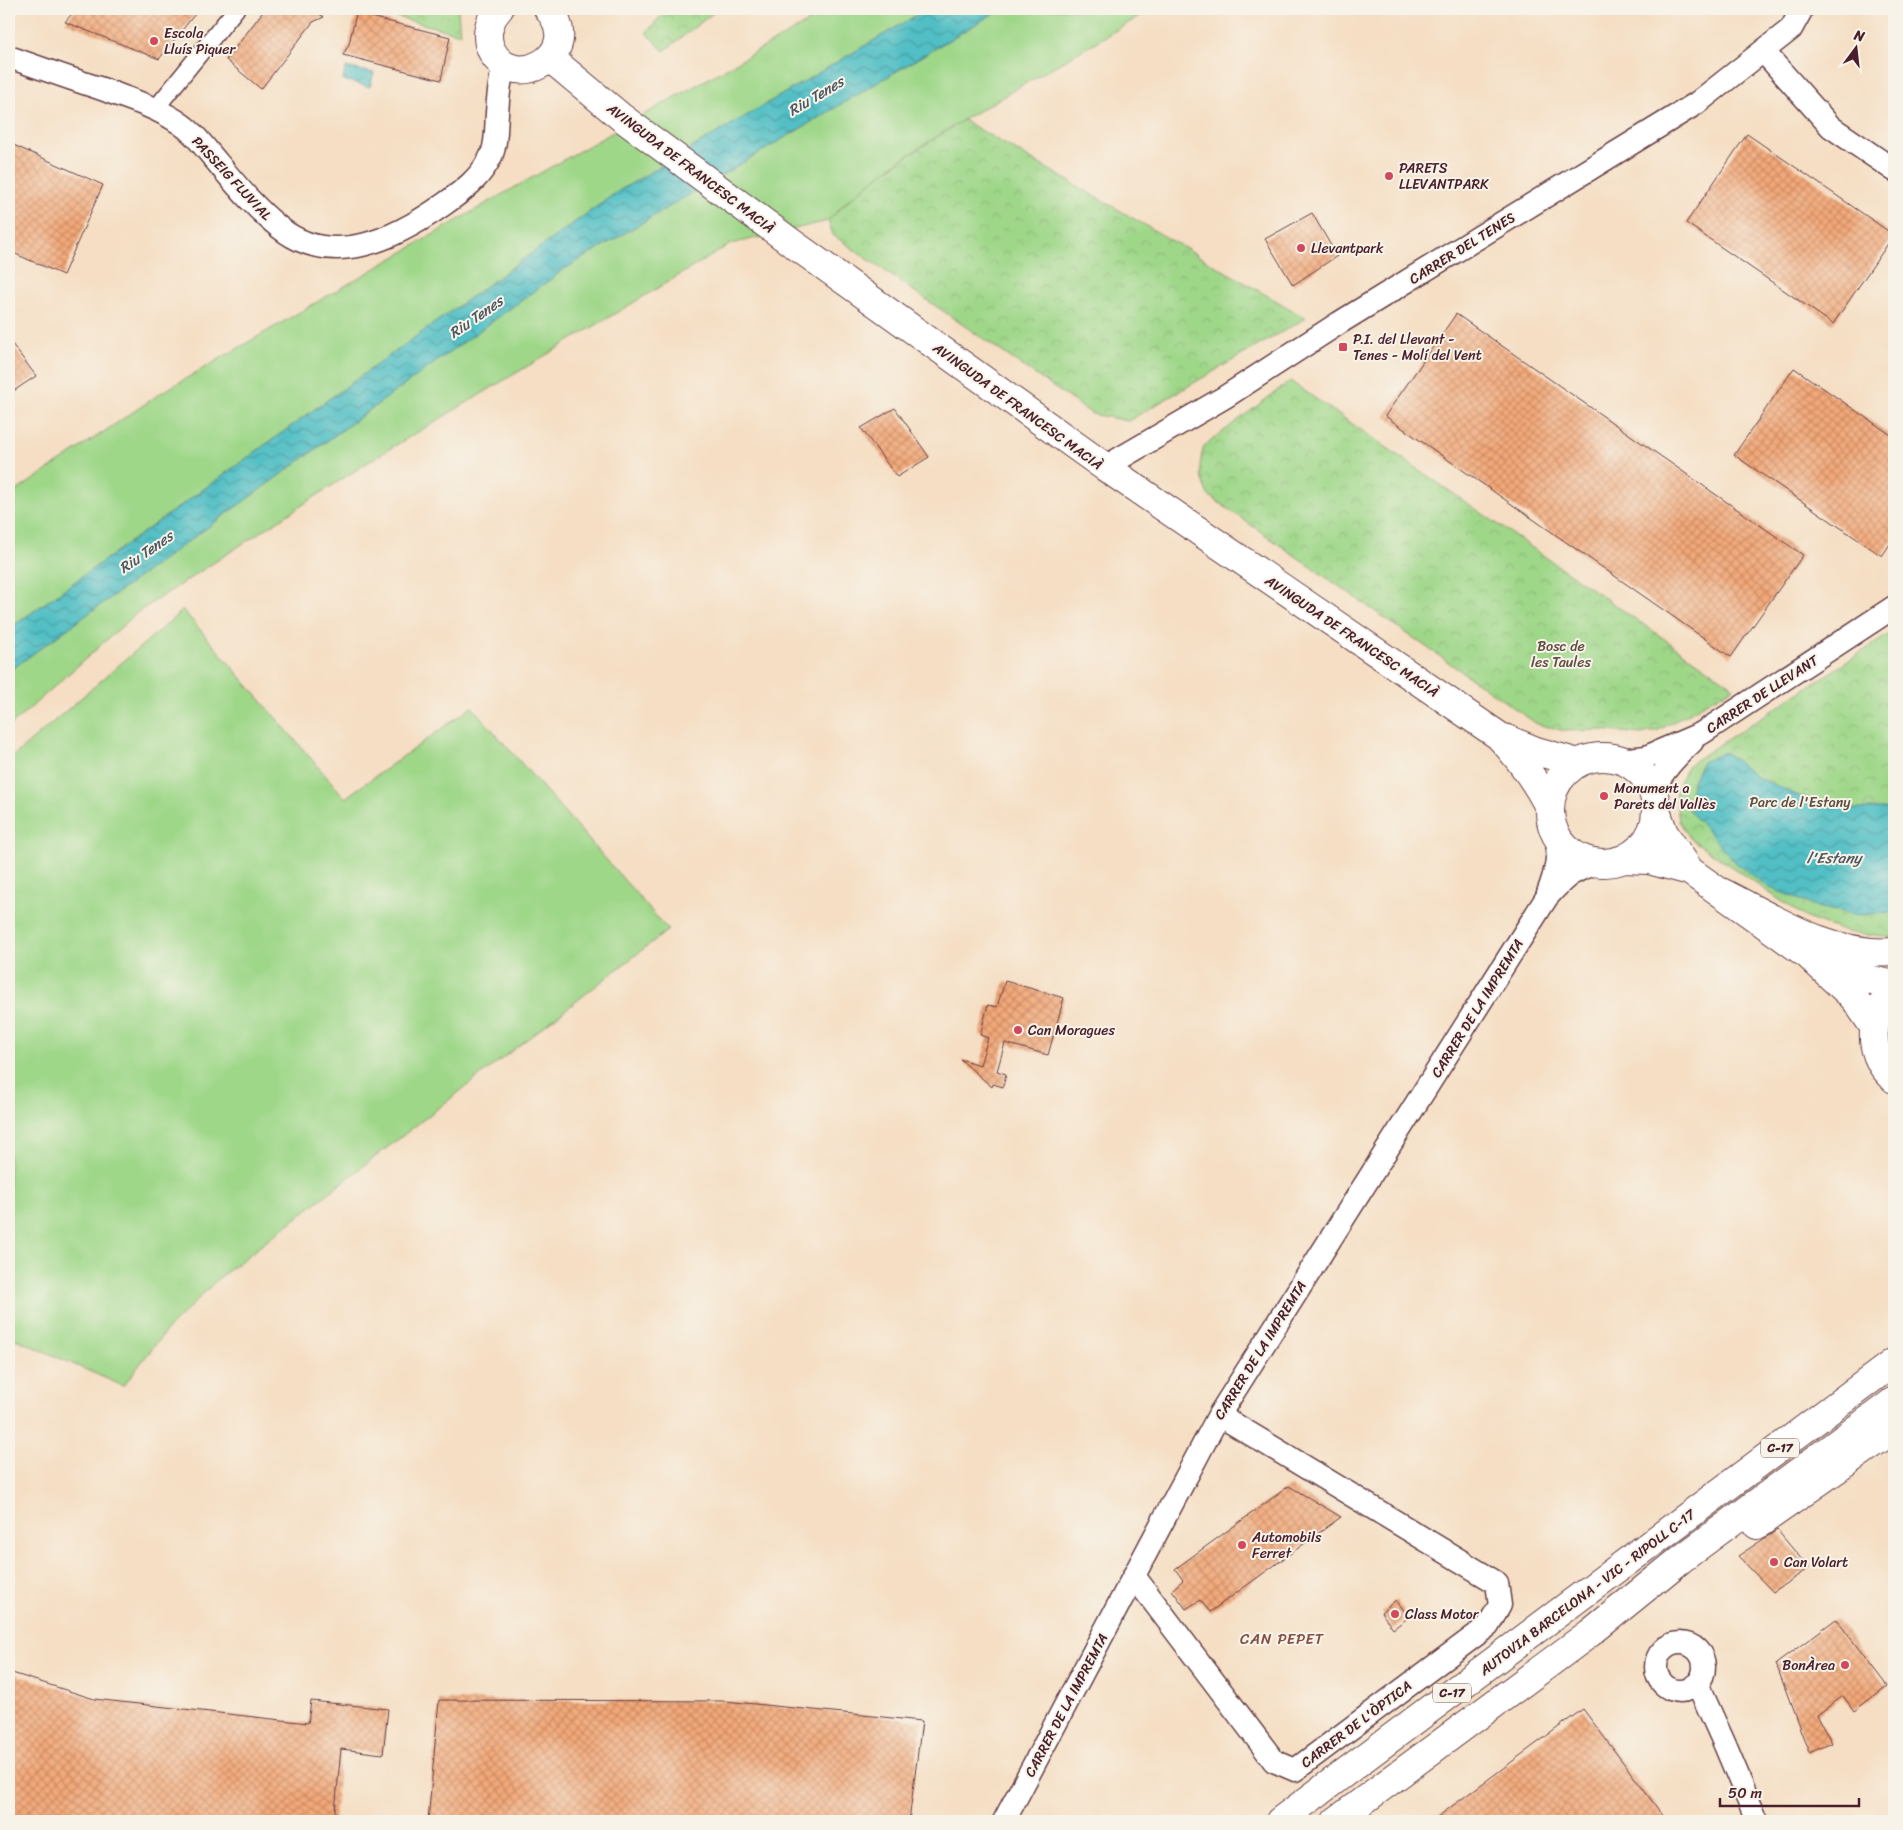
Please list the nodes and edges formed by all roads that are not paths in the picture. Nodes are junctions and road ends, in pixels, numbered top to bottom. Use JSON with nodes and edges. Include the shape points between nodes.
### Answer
{"nodes":[{"id":1,"x":236,"y":9,"type":"edge"},
{"id":2,"x":497,"y":9,"type":"edge"},
{"id":3,"x":548,"y":9,"type":"edge"},
{"id":4,"x":1802,"y":9,"type":"edge"},
{"id":5,"x":1763,"y":50,"type":"junction"},
{"id":6,"x":9,"y":57,"type":"edge"},
{"id":7,"x":550,"y":58,"type":"junction"},
{"id":8,"x":504,"y":64,"type":"junction"},
{"id":9,"x":156,"y":108,"type":"junction"},
{"id":10,"x":1894,"y":170,"type":"edge"},
{"id":11,"x":1105,"y":467,"type":"junction"},
{"id":12,"x":1894,"y":607,"type":"edge"},
{"id":13,"x":1702,"y":734,"type":"junction"},
{"id":14,"x":1498,"y":736,"type":"junction"},
{"id":15,"x":1620,"y":760,"type":"junction"},
{"id":16,"x":1578,"y":763,"type":"junction"},
{"id":17,"x":1654,"y":801,"type":"junction"},
{"id":18,"x":1550,"y":809,"type":"junction"},
{"id":19,"x":1557,"y":835,"type":"junction"},
{"id":20,"x":1611,"y":860,"type":"junction"},
{"id":21,"x":1690,"y":871,"type":"junction"},
{"id":22,"x":1721,"y":892,"type":"junction"},
{"id":23,"x":1547,"y":897,"type":"junction"},
{"id":24,"x":1894,"y":952,"type":"edge"},
{"id":25,"x":1808,"y":955,"type":"junction"},
{"id":26,"x":1894,"y":985,"type":"edge"},
{"id":27,"x":1894,"y":991,"type":"edge"},
{"id":28,"x":1874,"y":1027,"type":"junction"},
{"id":29,"x":1894,"y":1079,"type":"edge"},
{"id":30,"x":1894,"y":1342,"type":"edge"},
{"id":31,"x":1894,"y":1362,"type":"edge"},
{"id":32,"x":1894,"y":1401,"type":"edge"},
{"id":33,"x":1219,"y":1415,"type":"junction"},
{"id":34,"x":1894,"y":1429,"type":"edge"},
{"id":35,"x":1666,"y":1534,"type":"junction"},
{"id":36,"x":1680,"y":1560,"type":"junction"},
{"id":37,"x":1134,"y":1576,"type":"junction"},
{"id":38,"x":1695,"y":1686,"type":"dead end"},
{"id":39,"x":1004,"y":1821,"type":"edge"},
{"id":40,"x":1280,"y":1821,"type":"edge"},
{"id":41,"x":1336,"y":1821,"type":"edge"},
{"id":42,"x":1756,"y":1821,"type":"edge"}],
"edges":[{"from":1,"to":9,"type":"street"},
{"from":2,"to":8,"type":"main road","via":[[488,29],[488,40],[491,50]]},
{"from":3,"to":7,"type":"main road","via":[[559,28],[556,49]]},
{"from":4,"to":5,"type":"street","name":"CARRER DEL TENES","via":[[1791,29]]},
{"from":5,"to":10,"type":"street","via":[[1831,127]]},
{"from":5,"to":11,"type":"street","name":"CARRER DEL TENES","via":[[1696,103]]},
{"from":6,"to":9,"type":"street","name":"PASSEIG FLUVIAL"},
{"from":7,"to":8,"type":"main road","via":[[538,67],[523,70]]},
{"from":7,"to":11,"type":"main road","name":"AVINGUDA DE FRANCESC MACIÀ","via":[[621,117],[778,233]]},
{"from":8,"to":9,"type":"street","name":"PASSEIG FLUVIAL","via":[[492,152],[482,173],[428,216],[389,238],[365,246],[321,247],[281,229],[248,199],[197,138]]},
{"from":11,"to":14,"type":"main road","name":"AVINGUDA DE FRANCESC MACIÀ"},
{"from":12,"to":13,"type":"street","name":"CARRER DE LLEVANT"},
{"from":13,"to":15,"type":"street","name":"CARRER DE LLEVANT","via":[[1646,757]]},
{"from":13,"to":17,"type":"street","via":[[1660,776]]},
{"from":14,"to":16,"type":"main road"},
{"from":14,"to":18,"type":"main road","via":[[1522,761]]},
{"from":15,"to":16,"type":"main road","via":[[1606,757]]},
{"from":15,"to":17,"type":"main road","via":[[1641,773]]},
{"from":16,"to":18,"type":"main road","via":[[1557,782]]},
{"from":17,"to":20,"type":"main road","via":[[1654,823],[1646,840],[1634,853]]},
{"from":17,"to":21,"type":"main road","via":[[1664,833]]},
{"from":18,"to":19,"type":"main road"},
{"from":19,"to":20,"type":"main road","via":[[1576,855],[1587,860]]},
{"from":19,"to":23,"type":"street","via":[[1557,870]]},
{"from":20,"to":21,"type":"main road","via":[[1649,860]]},
{"from":20,"to":23,"type":"street","via":[[1576,870]]},
{"from":21,"to":22,"type":"main road"},
{"from":22,"to":24,"type":"main road","via":[[1808,935],[1871,952]]},
{"from":22,"to":25,"type":"main road"},
{"from":23,"to":33,"type":"street","name":"CARRER DE LA IMPREMTA"},
{"from":25,"to":26,"type":"main road","via":[[1859,977]]},
{"from":25,"to":28,"type":"main road","via":[[1855,999]]},
{"from":27,"to":28,"type":"main road","via":[[1879,1009]]},
{"from":28,"to":29,"type":"main road","via":[[1874,1045],[1882,1064]]},
{"from":30,"to":35,"type":"main road","via":[[1781,1432]]},
{"from":31,"to":35,"type":"main road","name":"AUTOVIA BARCELONA - VIC - RIPOLL C-17","number":"C-17"},
{"from":32,"to":36,"type":"main road","number":"C-17"},
{"from":33,"to":37,"type":"street","name":"CARRER DE LA IMPREMTA"},
{"from":33,"to":37,"type":"street","name":"CARRER DE L'ÒPTICA","via":[[1497,1583],[1500,1605],[1488,1626],[1295,1770],[1274,1761]]},
{"from":34,"to":36,"type":"main road","via":[[1750,1530]]},
{"from":35,"to":40,"type":"main road","name":"AUTOVIA BARCELONA - VIC - RIPOLL C-17","number":"C-17"},
{"from":36,"to":41,"type":"main road","number":"C-17","via":[[1590,1633]]},
{"from":37,"to":39,"type":"street","name":"CARRER DE LA IMPREMTA"},
{"from":38,"to":42,"type":"street","via":[[1725,1745]]}]}
